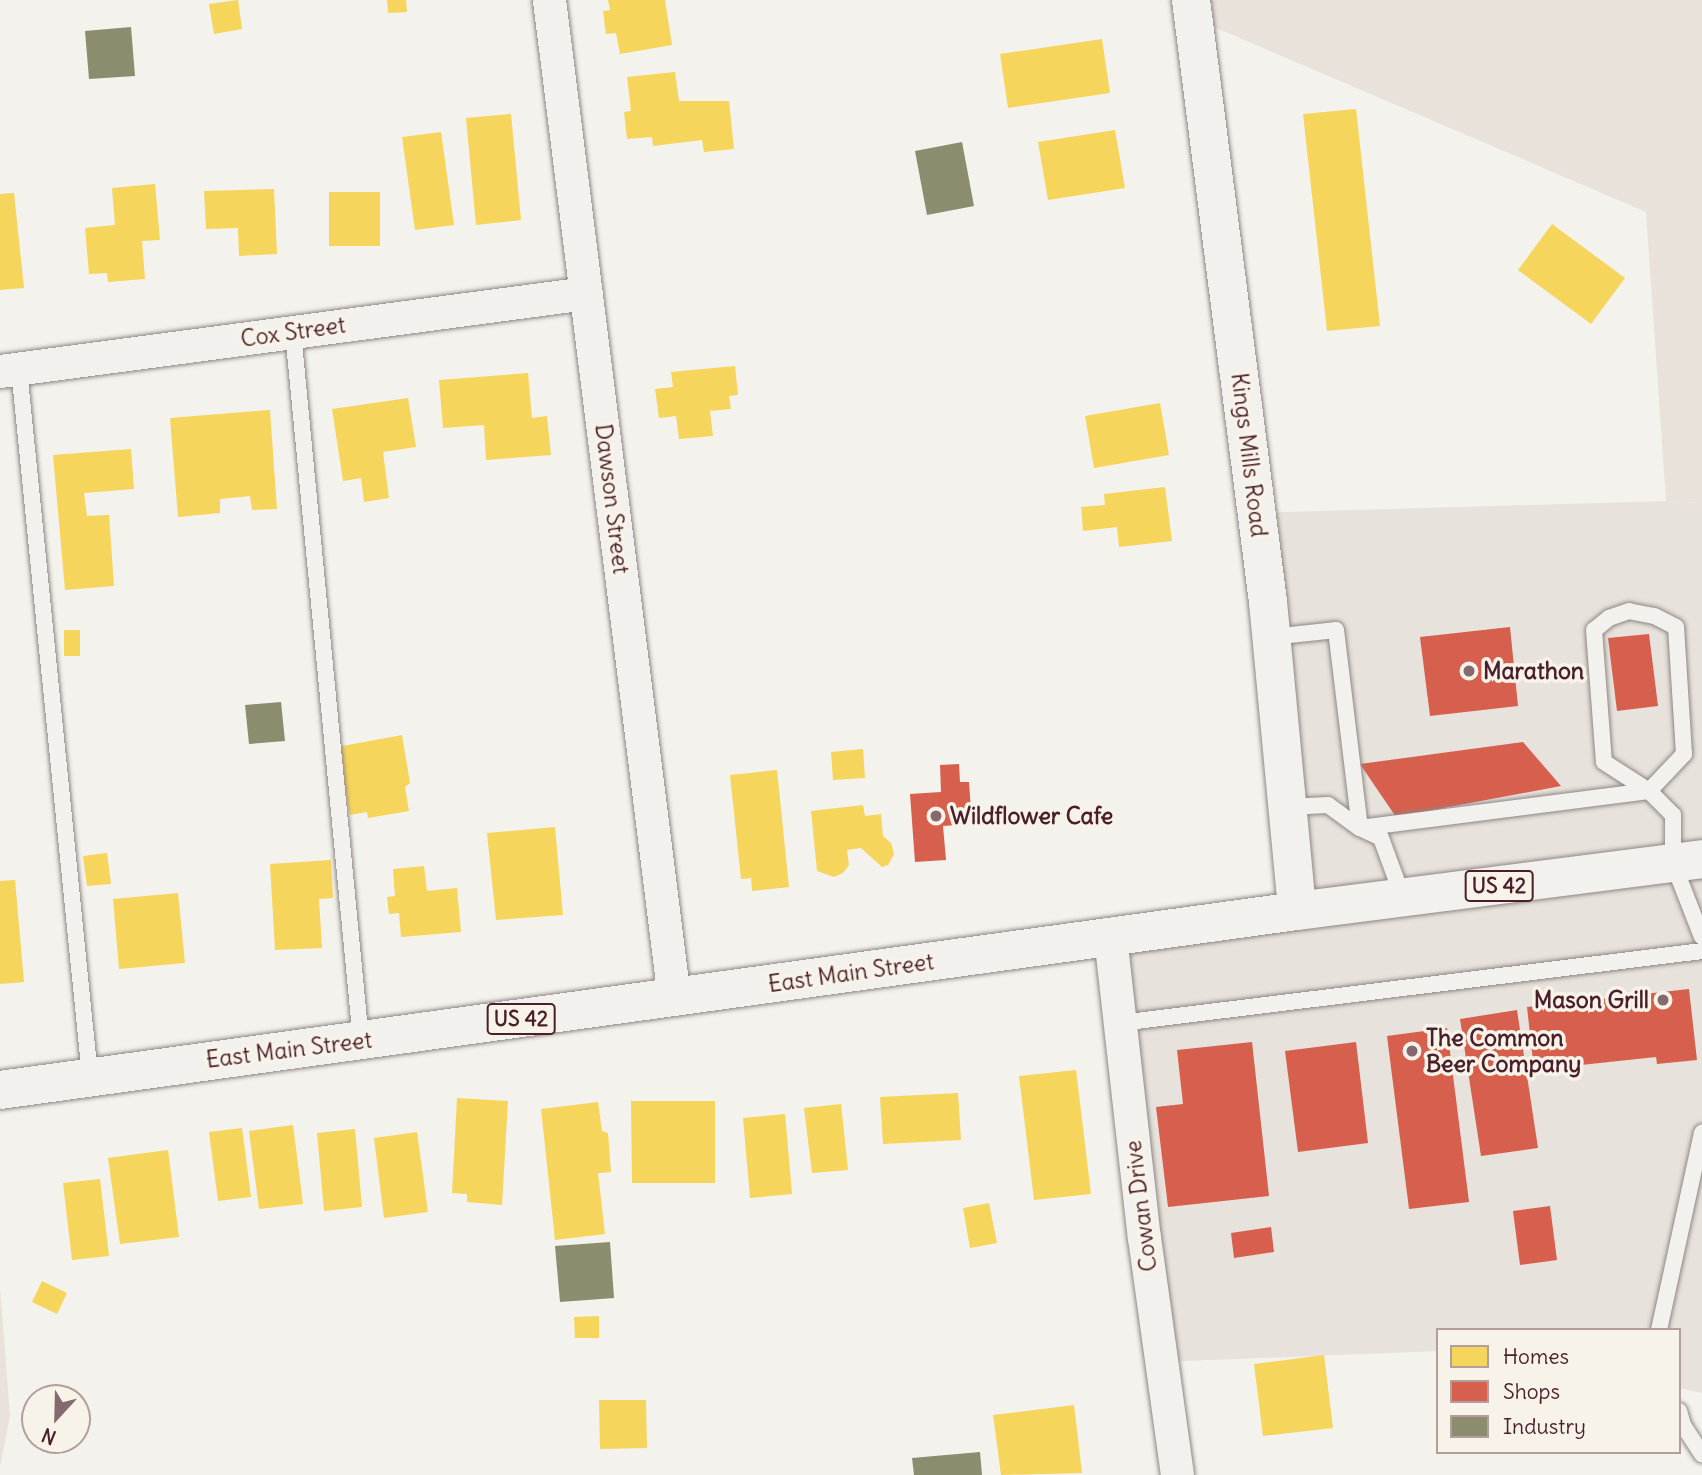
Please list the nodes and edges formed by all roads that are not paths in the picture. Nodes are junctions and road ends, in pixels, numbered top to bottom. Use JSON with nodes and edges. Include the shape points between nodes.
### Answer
{"nodes":[{"id":1,"x":549,"y":0,"type":"edge"},
{"id":2,"x":1191,"y":0,"type":"edge"},
{"id":3,"x":586,"y":293,"type":"junction"},
{"id":4,"x":293,"y":332,"type":"junction"},
{"id":5,"x":10,"y":370,"type":"edge"},
{"id":6,"x":1271,"y":636,"type":"junction"},
{"id":7,"x":1649,"y":791,"type":"junction"},
{"id":8,"x":1287,"y":807,"type":"junction"},
{"id":9,"x":1360,"y":828,"type":"junction"},
{"id":10,"x":1688,"y":861,"type":"edge"},
{"id":11,"x":1404,"y":898,"type":"junction"},
{"id":12,"x":1297,"y":911,"type":"junction"},
{"id":13,"x":1111,"y":936,"type":"junction"},
{"id":14,"x":1702,"y":937,"type":"edge"},
{"id":15,"x":1702,"y":951,"type":"edge"},
{"id":16,"x":674,"y":998,"type":"junction"},
{"id":17,"x":1120,"y":1023,"type":"junction"},
{"id":18,"x":360,"y":1041,"type":"junction"},
{"id":19,"x":90,"y":1076,"type":"junction"},
{"id":20,"x":0,"y":1090,"type":"edge"},
{"id":21,"x":1702,"y":1133,"type":"edge"},
{"id":22,"x":1659,"y":1328,"type":"edge"},
{"id":23,"x":1681,"y":1418,"type":"edge"},
{"id":24,"x":1702,"y":1454,"type":"edge"},
{"id":25,"x":1177,"y":1475,"type":"edge"}],
"edges":[{"from":1,"to":3,"type":"street","name":"Dawson Street"},
{"from":2,"to":6,"type":"main road","name":"Kings Mills Road"},
{"from":3,"to":4,"type":"street","name":"Cox Street"},
{"from":3,"to":16,"type":"street","name":"Dawson Street"},
{"from":4,"to":5,"type":"street","name":"Cox Street"},
{"from":4,"to":18,"type":"lane"},
{"from":5,"to":19,"type":"lane"},
{"from":6,"to":8,"type":"main road","name":"Kings Mills Road"},
{"from":6,"to":9,"type":"lane","via":[[1336,630]]},
{"from":7,"to":7,"type":"lane","via":[[1684,754],[1676,627],[1629,611],[1594,630],[1604,762]]},
{"from":7,"to":9,"type":"lane"},
{"from":7,"to":10,"type":"lane","via":[[1673,816]]},
{"from":8,"to":9,"type":"lane","via":[[1328,805]]},
{"from":8,"to":12,"type":"main road","name":"Kings Mills Road"},
{"from":9,"to":11,"type":"lane","via":[[1381,838]]},
{"from":10,"to":11,"type":"main road","name":"East Main Street","number":"US 42"},
{"from":10,"to":14,"type":"lane"},
{"from":11,"to":12,"type":"main road","name":"East Main Street","number":"US 42"},
{"from":12,"to":13,"type":"main road","name":"East Main Street","number":"US 42"},
{"from":13,"to":16,"type":"main road","name":"East Main Street","number":"US 42"},
{"from":13,"to":17,"type":"street","name":"Cowan Drive"},
{"from":15,"to":17,"type":"lane"},
{"from":16,"to":18,"type":"main road","name":"East Main Street","number":"US 42"},
{"from":17,"to":25,"type":"street","name":"Cowan Drive"},
{"from":18,"to":19,"type":"main road","name":"East Main Street","number":"US 42"},
{"from":19,"to":20,"type":"main road","name":"East Main Street","number":"US 42"},
{"from":21,"to":22,"type":"lane"},
{"from":23,"to":24,"type":"lane"}]}
